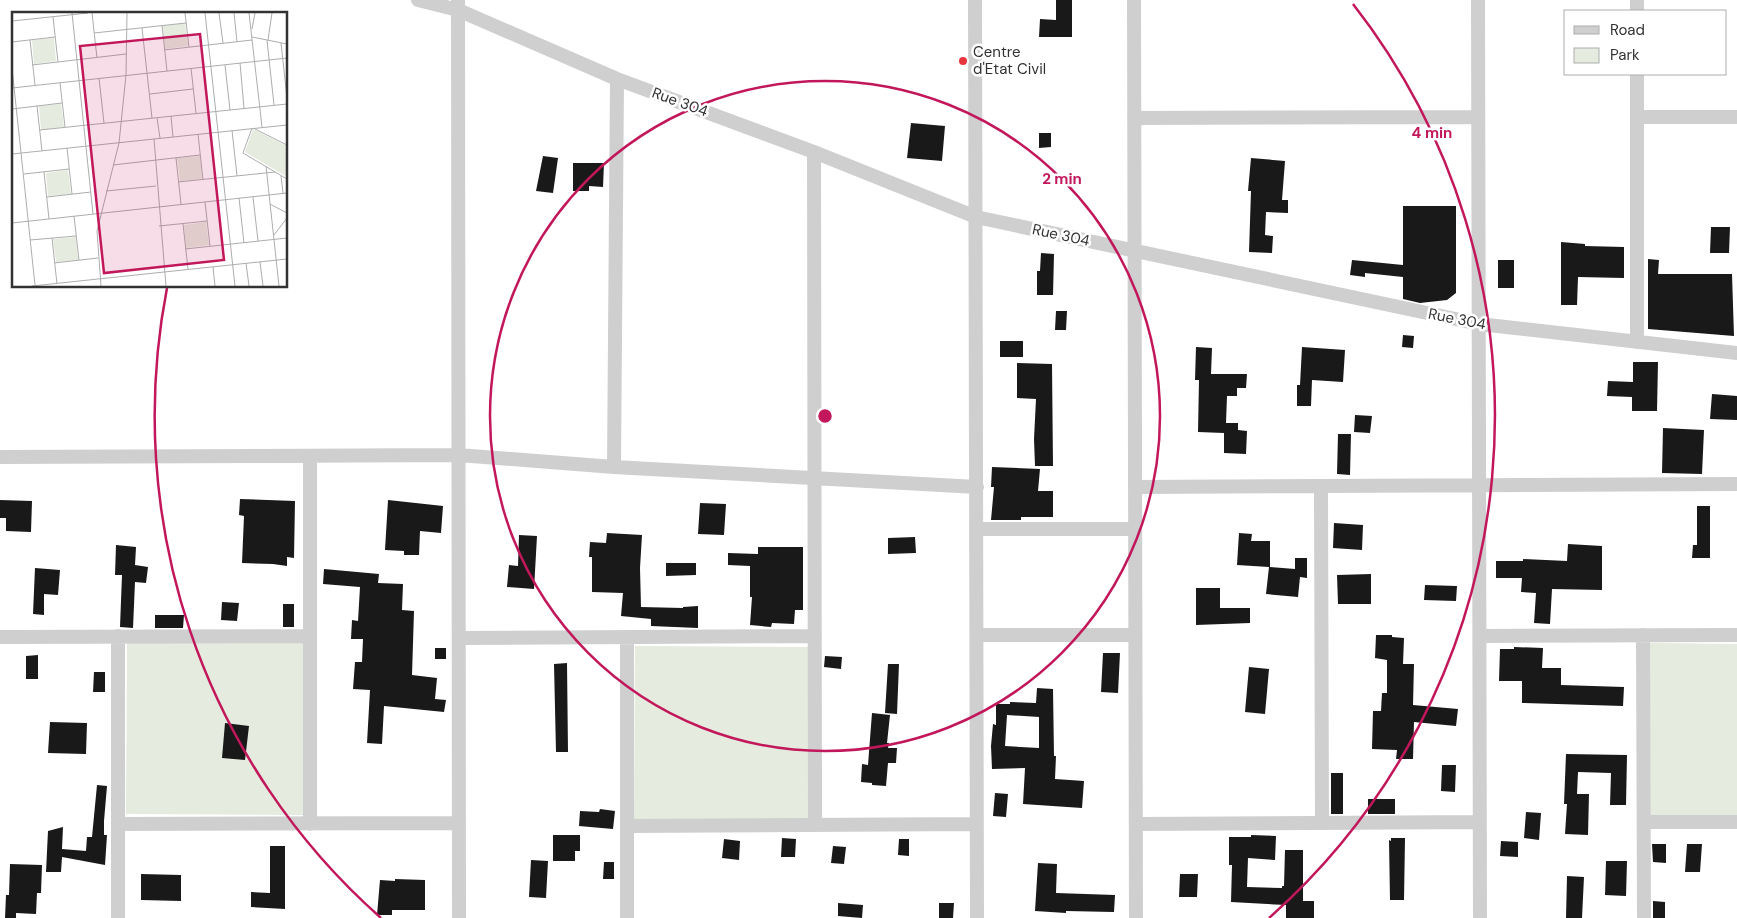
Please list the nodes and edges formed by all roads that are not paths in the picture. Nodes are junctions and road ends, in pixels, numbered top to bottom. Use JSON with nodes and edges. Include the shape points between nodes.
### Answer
{"nodes":[{"id":1,"x":418,"y":0,"type":"edge"},
{"id":2,"x":975,"y":0,"type":"edge"},
{"id":3,"x":1134,"y":0,"type":"edge"},
{"id":4,"x":1478,"y":0,"type":"edge"},
{"id":5,"x":458,"y":5,"type":"edge"},
{"id":6,"x":1637,"y":75,"type":"edge"},
{"id":7,"x":617,"y":79,"type":"junction"},
{"id":8,"x":1478,"y":117,"type":"junction"},
{"id":9,"x":1637,"y":117,"type":"junction"},
{"id":10,"x":1737,"y":117,"type":"edge"},
{"id":11,"x":1134,"y":118,"type":"junction"},
{"id":12,"x":814,"y":152,"type":"junction"},
{"id":13,"x":976,"y":218,"type":"junction"},
{"id":14,"x":1134,"y":251,"type":"junction"},
{"id":15,"x":1479,"y":324,"type":"junction"},
{"id":16,"x":1637,"y":342,"type":"junction"},
{"id":17,"x":1737,"y":353,"type":"edge"},
{"id":18,"x":458,"y":455,"type":"junction"},
{"id":19,"x":310,"y":456,"type":"junction"},
{"id":20,"x":0,"y":457,"type":"edge"},
{"id":21,"x":614,"y":467,"type":"junction"},
{"id":22,"x":814,"y":478,"type":"junction"},
{"id":23,"x":1737,"y":484,"type":"edge"},
{"id":24,"x":1321,"y":486,"type":"junction"},
{"id":25,"x":1479,"y":486,"type":"junction"},
{"id":26,"x":976,"y":487,"type":"junction"},
{"id":27,"x":1135,"y":487,"type":"junction"},
{"id":28,"x":976,"y":529,"type":"junction"},
{"id":29,"x":1135,"y":529,"type":"junction"},
{"id":30,"x":977,"y":635,"type":"junction"},
{"id":31,"x":1135,"y":635,"type":"junction"},
{"id":32,"x":1643,"y":635,"type":"junction"},
{"id":33,"x":1737,"y":635,"type":"edge"},
{"id":34,"x":118,"y":636,"type":"junction"},
{"id":35,"x":310,"y":636,"type":"junction"},
{"id":36,"x":815,"y":636,"type":"junction"},
{"id":37,"x":1480,"y":636,"type":"junction"},
{"id":38,"x":0,"y":637,"type":"edge"},
{"id":39,"x":627,"y":637,"type":"junction"},
{"id":40,"x":459,"y":638,"type":"junction"},
{"id":41,"x":1480,"y":822,"type":"junction"},
{"id":42,"x":1644,"y":822,"type":"junction"},
{"id":43,"x":1737,"y":822,"type":"edge"},
{"id":44,"x":459,"y":823,"type":"junction"},
{"id":45,"x":1322,"y":823,"type":"junction"},
{"id":46,"x":118,"y":824,"type":"junction"},
{"id":47,"x":310,"y":824,"type":"junction"},
{"id":48,"x":977,"y":824,"type":"junction"},
{"id":49,"x":1136,"y":824,"type":"junction"},
{"id":50,"x":815,"y":825,"type":"junction"},
{"id":51,"x":627,"y":826,"type":"junction"},
{"id":52,"x":118,"y":918,"type":"edge"},
{"id":53,"x":459,"y":918,"type":"edge"},
{"id":54,"x":627,"y":918,"type":"edge"},
{"id":55,"x":978,"y":918,"type":"edge"},
{"id":56,"x":1136,"y":918,"type":"edge"},
{"id":57,"x":1480,"y":918,"type":"edge"},
{"id":58,"x":1644,"y":918,"type":"edge"}],
"edges":[{"from":1,"to":5,"type":"street","name":"Rue 304"},
{"from":2,"to":13,"type":"street"},
{"from":3,"to":11,"type":"street"},
{"from":4,"to":8,"type":"street"},
{"from":5,"to":7,"type":"street","name":"Rue 304"},
{"from":5,"to":18,"type":"street"},
{"from":6,"to":9,"type":"street"},
{"from":7,"to":12,"type":"street","name":"Rue 304"},
{"from":7,"to":21,"type":"street"},
{"from":8,"to":11,"type":"street"},
{"from":8,"to":15,"type":"street"},
{"from":9,"to":10,"type":"street"},
{"from":9,"to":16,"type":"street"},
{"from":11,"to":14,"type":"street"},
{"from":12,"to":13,"type":"street","name":"Rue 304"},
{"from":12,"to":22,"type":"street"},
{"from":13,"to":14,"type":"street","name":"Rue 304"},
{"from":13,"to":26,"type":"street"},
{"from":14,"to":15,"type":"street","name":"Rue 304"},
{"from":14,"to":27,"type":"street"},
{"from":15,"to":16,"type":"street","name":"Rue 304"},
{"from":15,"to":25,"type":"street"},
{"from":16,"to":17,"type":"street","name":"Rue 304"},
{"from":18,"to":19,"type":"street"},
{"from":18,"to":21,"type":"street"},
{"from":18,"to":40,"type":"street"},
{"from":19,"to":20,"type":"street"},
{"from":19,"to":35,"type":"street"},
{"from":21,"to":22,"type":"street"},
{"from":22,"to":26,"type":"street"},
{"from":22,"to":36,"type":"street"},
{"from":23,"to":25,"type":"street"},
{"from":24,"to":25,"type":"street"},
{"from":24,"to":27,"type":"street"},
{"from":24,"to":45,"type":"street"},
{"from":25,"to":37,"type":"street"},
{"from":26,"to":28,"type":"street"},
{"from":27,"to":29,"type":"street"},
{"from":28,"to":29,"type":"street"},
{"from":28,"to":30,"type":"street"},
{"from":29,"to":31,"type":"street"},
{"from":30,"to":31,"type":"street"},
{"from":30,"to":48,"type":"street"},
{"from":31,"to":49,"type":"street"},
{"from":32,"to":33,"type":"street"},
{"from":32,"to":37,"type":"street"},
{"from":32,"to":42,"type":"street"},
{"from":34,"to":35,"type":"street"},
{"from":34,"to":38,"type":"street"},
{"from":34,"to":46,"type":"street"},
{"from":35,"to":47,"type":"street"},
{"from":36,"to":39,"type":"street"},
{"from":36,"to":50,"type":"street"},
{"from":37,"to":41,"type":"street"},
{"from":39,"to":40,"type":"street"},
{"from":39,"to":51,"type":"street"},
{"from":40,"to":44,"type":"street"},
{"from":41,"to":45,"type":"street"},
{"from":41,"to":57,"type":"street"},
{"from":42,"to":43,"type":"street"},
{"from":42,"to":58,"type":"street"},
{"from":44,"to":47,"type":"street"},
{"from":44,"to":53,"type":"street"},
{"from":45,"to":49,"type":"street"},
{"from":46,"to":47,"type":"street"},
{"from":46,"to":52,"type":"street"},
{"from":48,"to":50,"type":"street"},
{"from":48,"to":55,"type":"street"},
{"from":49,"to":56,"type":"street"},
{"from":50,"to":51,"type":"street"},
{"from":51,"to":54,"type":"street"}]}
